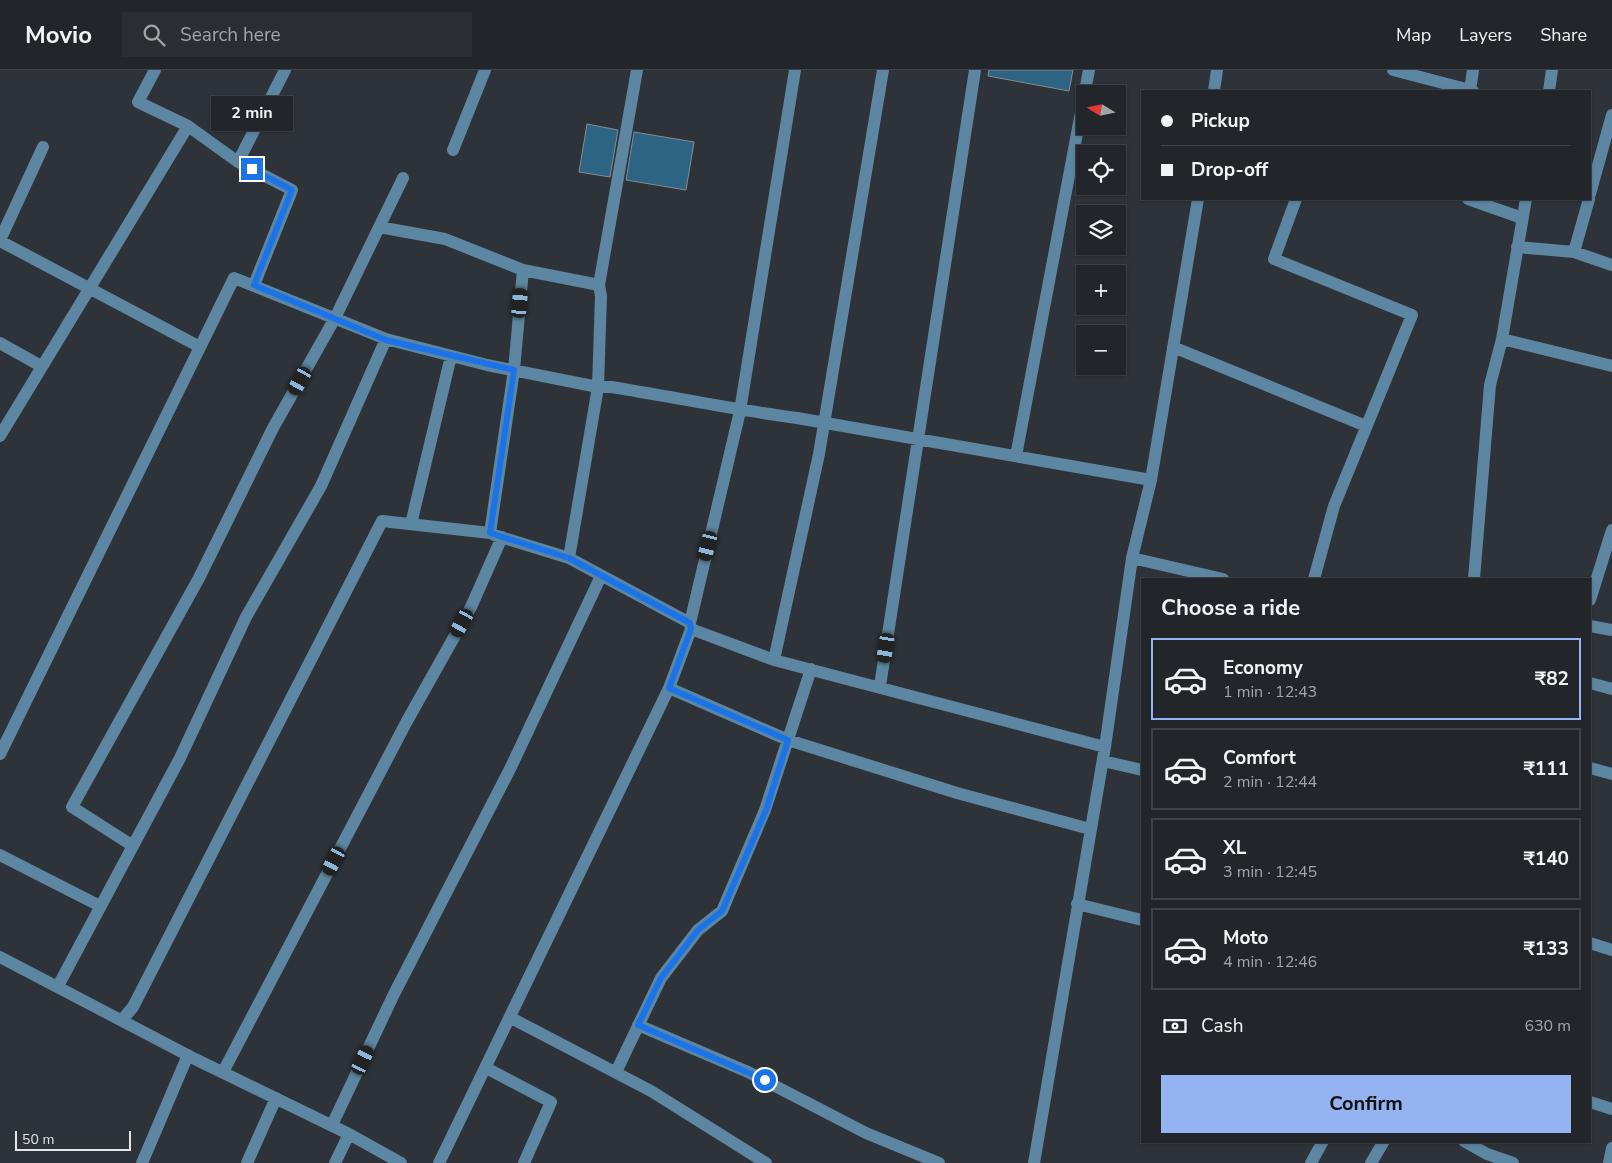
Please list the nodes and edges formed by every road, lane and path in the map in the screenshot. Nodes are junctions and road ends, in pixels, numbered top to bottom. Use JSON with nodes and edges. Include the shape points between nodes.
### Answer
{"nodes":[{"id":1,"x":155,"y":70,"type":"edge"},
{"id":2,"x":285,"y":70,"type":"edge"},
{"id":3,"x":485,"y":70,"type":"edge"},
{"id":4,"x":637,"y":70,"type":"edge"},
{"id":5,"x":795,"y":70,"type":"edge"},
{"id":6,"x":883,"y":70,"type":"edge"},
{"id":7,"x":975,"y":70,"type":"edge"},
{"id":8,"x":1089,"y":70,"type":"edge"},
{"id":9,"x":1218,"y":70,"type":"edge"},
{"id":10,"x":1393,"y":70,"type":"edge"},
{"id":11,"x":1474,"y":70,"type":"edge"},
{"id":12,"x":1552,"y":70,"type":"edge"},
{"id":13,"x":1214,"y":90,"type":"edge"},
{"id":14,"x":1467,"y":90,"type":"edge"},
{"id":15,"x":1471,"y":90,"type":"edge"},
{"id":16,"x":1549,"y":90,"type":"edge"},
{"id":17,"x":1612,"y":115,"type":"edge"},
{"id":18,"x":188,"y":126,"type":"junction"},
{"id":19,"x":44,"y":147,"type":"dead end"},
{"id":20,"x":453,"y":150,"type":"dead end"},
{"id":21,"x":238,"y":162,"type":"junction"},
{"id":22,"x":403,"y":178,"type":"dead end"},
{"id":23,"x":1591,"y":190,"type":"edge"},
{"id":24,"x":1198,"y":200,"type":"edge"},
{"id":25,"x":1296,"y":200,"type":"edge"},
{"id":26,"x":1471,"y":200,"type":"edge"},
{"id":27,"x":1526,"y":200,"type":"edge"},
{"id":28,"x":1589,"y":200,"type":"edge"},
{"id":29,"x":1522,"y":218,"type":"junction"},
{"id":30,"x":379,"y":227,"type":"junction"},
{"id":31,"x":0,"y":240,"type":"edge"},
{"id":32,"x":1517,"y":246,"type":"junction"},
{"id":33,"x":1574,"y":252,"type":"junction"},
{"id":34,"x":1612,"y":265,"type":"edge"},
{"id":35,"x":523,"y":270,"type":"junction"},
{"id":36,"x":254,"y":285,"type":"junction"},
{"id":37,"x":599,"y":285,"type":"junction"},
{"id":38,"x":91,"y":289,"type":"junction"},
{"id":39,"x":335,"y":318,"type":"junction"},
{"id":40,"x":1502,"y":339,"type":"junction"},
{"id":41,"x":386,"y":340,"type":"junction"},
{"id":42,"x":0,"y":343,"type":"edge"},
{"id":43,"x":200,"y":347,"type":"junction"},
{"id":44,"x":1173,"y":348,"type":"junction"},
{"id":45,"x":450,"y":356,"type":"junction"},
{"id":46,"x":41,"y":366,"type":"junction"},
{"id":47,"x":1612,"y":366,"type":"edge"},
{"id":48,"x":514,"y":370,"type":"junction"},
{"id":49,"x":598,"y":388,"type":"junction"},
{"id":50,"x":740,"y":411,"type":"junction"},
{"id":51,"x":824,"y":422,"type":"junction"},
{"id":52,"x":1366,"y":426,"type":"junction"},
{"id":53,"x":0,"y":436,"type":"edge"},
{"id":54,"x":920,"y":439,"type":"junction"},
{"id":55,"x":1016,"y":456,"type":"junction"},
{"id":56,"x":1151,"y":480,"type":"junction"},
{"id":57,"x":411,"y":524,"type":"junction"},
{"id":58,"x":1612,"y":530,"type":"edge"},
{"id":59,"x":490,"y":533,"type":"junction"},
{"id":60,"x":502,"y":537,"type":"junction"},
{"id":61,"x":1609,"y":552,"type":"edge"},
{"id":62,"x":569,"y":558,"type":"junction"},
{"id":63,"x":1132,"y":558,"type":"junction"},
{"id":64,"x":601,"y":576,"type":"junction"},
{"id":65,"x":1219,"y":578,"type":"edge"},
{"id":66,"x":1314,"y":578,"type":"edge"},
{"id":67,"x":1474,"y":578,"type":"edge"},
{"id":68,"x":1591,"y":597,"type":"edge"},
{"id":69,"x":690,"y":626,"type":"junction"},
{"id":70,"x":1591,"y":626,"type":"edge"},
{"id":71,"x":1612,"y":630,"type":"edge"},
{"id":72,"x":774,"y":660,"type":"junction"},
{"id":73,"x":810,"y":669,"type":"junction"},
{"id":74,"x":1591,"y":683,"type":"edge"},
{"id":75,"x":880,"y":686,"type":"junction"},
{"id":76,"x":669,"y":688,"type":"junction"},
{"id":77,"x":1612,"y":689,"type":"edge"},
{"id":78,"x":788,"y":740,"type":"junction"},
{"id":79,"x":1105,"y":747,"type":"junction"},
{"id":80,"x":0,"y":754,"type":"edge"},
{"id":81,"x":1102,"y":761,"type":"junction"},
{"id":82,"x":1591,"y":768,"type":"edge"},
{"id":83,"x":1141,"y":770,"type":"edge"},
{"id":84,"x":1612,"y":774,"type":"edge"},
{"id":85,"x":1090,"y":829,"type":"junction"},
{"id":86,"x":133,"y":846,"type":"junction"},
{"id":87,"x":0,"y":855,"type":"edge"},
{"id":88,"x":1076,"y":904,"type":"junction"},
{"id":89,"x":100,"y":906,"type":"junction"},
{"id":90,"x":1141,"y":920,"type":"edge"},
{"id":91,"x":1591,"y":943,"type":"edge"},
{"id":92,"x":1612,"y":950,"type":"edge"},
{"id":93,"x":1,"y":960,"type":"edge"},
{"id":94,"x":58,"y":986,"type":"junction"},
{"id":95,"x":510,"y":1018,"type":"junction"},
{"id":96,"x":122,"y":1020,"type":"junction"},
{"id":97,"x":638,"y":1025,"type":"junction"},
{"id":98,"x":188,"y":1055,"type":"junction"},
{"id":99,"x":486,"y":1068,"type":"junction"},
{"id":100,"x":223,"y":1072,"type":"junction"},
{"id":101,"x":616,"y":1072,"type":"junction"},
{"id":102,"x":276,"y":1098,"type":"junction"},
{"id":103,"x":1591,"y":1102,"type":"edge"},
{"id":104,"x":1612,"y":1109,"type":"edge"},
{"id":105,"x":332,"y":1125,"type":"junction"},
{"id":106,"x":350,"y":1134,"type":"junction"},
{"id":107,"x":1321,"y":1143,"type":"edge"},
{"id":108,"x":1383,"y":1143,"type":"edge"},
{"id":109,"x":1468,"y":1143,"type":"edge"},
{"id":110,"x":1612,"y":1148,"type":"edge"},
{"id":111,"x":142,"y":1163,"type":"edge"},
{"id":112,"x":247,"y":1163,"type":"edge"},
{"id":113,"x":335,"y":1163,"type":"edge"},
{"id":114,"x":402,"y":1163,"type":"edge"},
{"id":115,"x":439,"y":1163,"type":"edge"},
{"id":116,"x":524,"y":1163,"type":"edge"},
{"id":117,"x":766,"y":1163,"type":"edge"},
{"id":118,"x":939,"y":1163,"type":"edge"},
{"id":119,"x":1034,"y":1163,"type":"edge"},
{"id":120,"x":1311,"y":1163,"type":"edge"},
{"id":121,"x":1371,"y":1163,"type":"edge"},
{"id":122,"x":1513,"y":1163,"type":"edge"},
{"id":123,"x":1610,"y":1163,"type":"edge"}],
"edges":[{"from":1,"to":18,"type":"street","via":[[138,102]]},
{"from":2,"to":21,"type":"street"},
{"from":3,"to":20,"type":"street"},
{"from":4,"to":37,"type":"street"},
{"from":5,"to":50,"type":"street"},
{"from":6,"to":51,"type":"street"},
{"from":7,"to":54,"type":"street"},
{"from":8,"to":55,"type":"street"},
{"from":9,"to":13,"type":"street"},
{"from":10,"to":14,"type":"street"},
{"from":11,"to":15,"type":"street"},
{"from":12,"to":16,"type":"street"},
{"from":17,"to":23,"type":"street"},
{"from":18,"to":21,"type":"street"},
{"from":18,"to":38,"type":"street"},
{"from":19,"to":31,"type":"street"},
{"from":21,"to":36,"type":"street","via":[[292,190]]},
{"from":22,"to":30,"type":"street"},
{"from":24,"to":44,"type":"street"},
{"from":25,"to":52,"type":"street","via":[[1274,259],[1412,314]]},
{"from":26,"to":29,"type":"street"},
{"from":27,"to":29,"type":"street"},
{"from":28,"to":33,"type":"street"},
{"from":29,"to":32,"type":"street"},
{"from":30,"to":35,"type":"street","via":[[445,238]]},
{"from":30,"to":39,"type":"street"},
{"from":31,"to":38,"type":"street"},
{"from":32,"to":33,"type":"street"},
{"from":32,"to":40,"type":"street"},
{"from":33,"to":34,"type":"street"},
{"from":35,"to":37,"type":"street"},
{"from":35,"to":48,"type":"street"},
{"from":36,"to":39,"type":"street"},
{"from":36,"to":43,"type":"street","via":[[234,278]]},
{"from":37,"to":49,"type":"street"},
{"from":38,"to":43,"type":"street"},
{"from":38,"to":46,"type":"street"},
{"from":39,"to":41,"type":"street"},
{"from":39,"to":86,"type":"street","via":[[273,428],[199,578],[72,807]]},
{"from":40,"to":47,"type":"street"},
{"from":40,"to":67,"type":"street","via":[[1490,386]]},
{"from":41,"to":45,"type":"street"},
{"from":41,"to":86,"type":"street","via":[[321,486],[246,617],[180,758]]},
{"from":42,"to":46,"type":"street"},
{"from":43,"to":80,"type":"street"},
{"from":44,"to":52,"type":"street"},
{"from":44,"to":56,"type":"street"},
{"from":45,"to":48,"type":"street"},
{"from":45,"to":57,"type":"street"},
{"from":46,"to":53,"type":"street"},
{"from":48,"to":49,"type":"street"},
{"from":48,"to":59,"type":"street"},
{"from":49,"to":50,"type":"street","via":[[611,387],[709,402]]},
{"from":49,"to":62,"type":"street"},
{"from":50,"to":51,"type":"street"},
{"from":50,"to":69,"type":"street"},
{"from":51,"to":54,"type":"street"},
{"from":51,"to":72,"type":"street"},
{"from":52,"to":66,"type":"street","via":[[1334,506]]},
{"from":54,"to":55,"type":"street"},
{"from":54,"to":75,"type":"street"},
{"from":55,"to":56,"type":"street"},
{"from":56,"to":63,"type":"street"},
{"from":57,"to":59,"type":"street"},
{"from":57,"to":96,"type":"street","via":[[382,521],[133,1007]]},
{"from":58,"to":61,"type":"street"},
{"from":59,"to":60,"type":"street"},
{"from":60,"to":62,"type":"street"},
{"from":60,"to":100,"type":"street","via":[[471,607],[407,721]]},
{"from":61,"to":68,"type":"street"},
{"from":62,"to":64,"type":"street"},
{"from":63,"to":65,"type":"street"},
{"from":63,"to":79,"type":"street"},
{"from":64,"to":69,"type":"street"},
{"from":64,"to":105,"type":"street","via":[[510,769],[394,994]]},
{"from":69,"to":72,"type":"street"},
{"from":69,"to":76,"type":"street"},
{"from":70,"to":71,"type":"street"},
{"from":72,"to":73,"type":"street"},
{"from":73,"to":75,"type":"street"},
{"from":73,"to":78,"type":"street"},
{"from":74,"to":77,"type":"street"},
{"from":75,"to":79,"type":"street"},
{"from":76,"to":78,"type":"street"},
{"from":76,"to":95,"type":"street"},
{"from":78,"to":85,"type":"street","via":[[957,793]]},
{"from":78,"to":97,"type":"street","via":[[766,810],[722,911],[698,930],[661,978]]},
{"from":79,"to":81,"type":"street"},
{"from":81,"to":83,"type":"street"},
{"from":81,"to":85,"type":"street"},
{"from":82,"to":84,"type":"street"},
{"from":85,"to":88,"type":"street"},
{"from":86,"to":89,"type":"street"},
{"from":87,"to":89,"type":"street"},
{"from":88,"to":90,"type":"street"},
{"from":88,"to":119,"type":"street"},
{"from":89,"to":94,"type":"street"},
{"from":91,"to":92,"type":"street"},
{"from":93,"to":94,"type":"street"},
{"from":94,"to":96,"type":"street"},
{"from":95,"to":99,"type":"street"},
{"from":95,"to":101,"type":"street"},
{"from":96,"to":98,"type":"street"},
{"from":97,"to":101,"type":"street"},
{"from":97,"to":118,"type":"street","via":[[748,1072],[866,1133]]},
{"from":98,"to":100,"type":"street"},
{"from":98,"to":111,"type":"street"},
{"from":99,"to":115,"type":"street"},
{"from":99,"to":116,"type":"street","via":[[550,1102]]},
{"from":100,"to":102,"type":"street"},
{"from":101,"to":117,"type":"street"},
{"from":102,"to":105,"type":"street"},
{"from":102,"to":112,"type":"street"},
{"from":103,"to":104,"type":"street"},
{"from":105,"to":106,"type":"street"},
{"from":106,"to":113,"type":"street"},
{"from":106,"to":114,"type":"street"},
{"from":107,"to":120,"type":"street"},
{"from":108,"to":121,"type":"street"},
{"from":109,"to":122,"type":"street"},
{"from":110,"to":123,"type":"street"}]}
